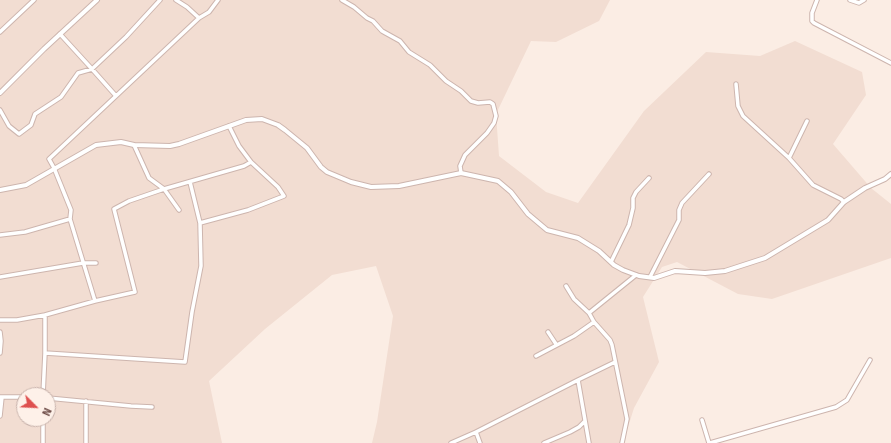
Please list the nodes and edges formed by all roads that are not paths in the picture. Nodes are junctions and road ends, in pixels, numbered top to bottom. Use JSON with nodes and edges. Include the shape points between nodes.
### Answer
{"nodes":[{"id":1,"x":34,"y":0,"type":"edge"},
{"id":2,"x":96,"y":0,"type":"edge"},
{"id":3,"x":160,"y":0,"type":"edge"},
{"id":4,"x":176,"y":0,"type":"edge"},
{"id":5,"x":218,"y":0,"type":"edge"},
{"id":6,"x":342,"y":0,"type":"edge"},
{"id":7,"x":817,"y":0,"type":"edge"},
{"id":8,"x":850,"y":0,"type":"edge"},
{"id":9,"x":864,"y":0,"type":"edge"},
{"id":10,"x":198,"y":18,"type":"junction"},
{"id":11,"x":0,"y":32,"type":"edge"},
{"id":12,"x":60,"y":34,"type":"junction"},
{"id":13,"x":891,"y":63,"type":"edge"},
{"id":14,"x":92,"y":69,"type":"junction"},
{"id":15,"x":736,"y":84,"type":"dead end"},
{"id":16,"x":0,"y":93,"type":"edge"},
{"id":17,"x":116,"y":96,"type":"junction"},
{"id":18,"x":0,"y":110,"type":"edge"},
{"id":19,"x":807,"y":121,"type":"dead end"},
{"id":20,"x":228,"y":126,"type":"junction"},
{"id":21,"x":134,"y":145,"type":"junction"},
{"id":22,"x":789,"y":158,"type":"junction"},
{"id":23,"x":251,"y":162,"type":"junction"},
{"id":24,"x":54,"y":168,"type":"junction"},
{"id":25,"x":461,"y":172,"type":"junction"},
{"id":26,"x":709,"y":174,"type":"dead end"},
{"id":27,"x":891,"y":174,"type":"edge"},
{"id":28,"x":649,"y":178,"type":"dead end"},
{"id":29,"x":190,"y":182,"type":"junction"},
{"id":30,"x":164,"y":189,"type":"junction"},
{"id":31,"x":0,"y":190,"type":"edge"},
{"id":32,"x":844,"y":202,"type":"junction"},
{"id":33,"x":179,"y":210,"type":"dead end"},
{"id":34,"x":70,"y":219,"type":"junction"},
{"id":35,"x":200,"y":223,"type":"junction"},
{"id":36,"x":0,"y":235,"type":"edge"},
{"id":37,"x":611,"y":262,"type":"junction"},
{"id":38,"x":96,"y":263,"type":"dead end"},
{"id":39,"x":83,"y":264,"type":"junction"},
{"id":40,"x":636,"y":275,"type":"junction"},
{"id":41,"x":0,"y":277,"type":"edge"},
{"id":42,"x":650,"y":277,"type":"junction"},
{"id":43,"x":566,"y":286,"type":"dead end"},
{"id":44,"x":95,"y":301,"type":"junction"},
{"id":45,"x":589,"y":313,"type":"junction"},
{"id":46,"x":45,"y":315,"type":"junction"},
{"id":47,"x":0,"y":320,"type":"edge"},
{"id":48,"x":594,"y":322,"type":"junction"},
{"id":49,"x":0,"y":332,"type":"edge"},
{"id":50,"x":548,"y":332,"type":"dead end"},
{"id":51,"x":556,"y":344,"type":"junction"},
{"id":52,"x":0,"y":353,"type":"edge"},
{"id":53,"x":46,"y":353,"type":"junction"},
{"id":54,"x":536,"y":356,"type":"dead end"},
{"id":55,"x":870,"y":360,"type":"dead end"},
{"id":56,"x":615,"y":362,"type":"junction"},
{"id":57,"x":578,"y":380,"type":"junction"},
{"id":58,"x":44,"y":387,"type":"edge"},
{"id":59,"x":1,"y":397,"type":"edge"},
{"id":60,"x":16,"y":397,"type":"edge"},
{"id":61,"x":56,"y":399,"type":"edge"},
{"id":62,"x":86,"y":401,"type":"junction"},
{"id":63,"x":152,"y":406,"type":"dead end"},
{"id":64,"x":0,"y":416,"type":"edge"},
{"id":65,"x":702,"y":420,"type":"dead end"},
{"id":66,"x":585,"y":421,"type":"junction"},
{"id":67,"x":43,"y":427,"type":"edge"},
{"id":68,"x":476,"y":432,"type":"junction"},
{"id":69,"x":43,"y":443,"type":"edge"},
{"id":70,"x":86,"y":443,"type":"edge"},
{"id":71,"x":451,"y":443,"type":"edge"},
{"id":72,"x":480,"y":443,"type":"edge"},
{"id":73,"x":544,"y":443,"type":"edge"},
{"id":74,"x":589,"y":443,"type":"edge"},
{"id":75,"x":622,"y":443,"type":"edge"},
{"id":76,"x":710,"y":443,"type":"edge"}],
"edges":[{"from":1,"to":11,"type":"street"},
{"from":2,"to":12,"type":"street"},
{"from":3,"to":14,"type":"street"},
{"from":4,"to":10,"type":"street"},
{"from":5,"to":10,"type":"street","via":[[209,12]]},
{"from":6,"to":25,"type":"street","via":[[373,21],[382,31],[400,41],[409,52],[430,65],[472,101],[492,104],[496,116],[494,123],[465,155],[460,166]]},
{"from":7,"to":13,"type":"street","via":[[812,13],[814,23]]},
{"from":8,"to":9,"type":"street","via":[[859,3]]},
{"from":10,"to":17,"type":"street"},
{"from":12,"to":14,"type":"street"},
{"from":12,"to":16,"type":"street"},
{"from":14,"to":17,"type":"street"},
{"from":14,"to":18,"type":"street","via":[[78,74],[61,97],[35,114],[31,125],[19,134],[9,126]]},
{"from":15,"to":22,"type":"street","via":[[738,106],[743,116]]},
{"from":17,"to":24,"type":"street","via":[[49,159]]},
{"from":19,"to":22,"type":"street"},
{"from":20,"to":21,"type":"street","via":[[170,146]]},
{"from":20,"to":23,"type":"street"},
{"from":20,"to":25,"type":"street","via":[[254,119],[278,125],[307,148],[327,172],[371,188],[399,186]]},
{"from":21,"to":24,"type":"street","via":[[120,142],[96,145]]},
{"from":21,"to":30,"type":"street","via":[[149,178]]},
{"from":22,"to":32,"type":"street","via":[[813,184]]},
{"from":23,"to":29,"type":"street"},
{"from":23,"to":35,"type":"street","via":[[284,196],[248,210]]},
{"from":24,"to":31,"type":"street","via":[[26,185]]},
{"from":24,"to":34,"type":"street","via":[[71,210]]},
{"from":25,"to":37,"type":"street","via":[[498,181],[542,226],[578,238]]},
{"from":26,"to":42,"type":"street","via":[[682,203],[679,220]]},
{"from":27,"to":32,"type":"street"},
{"from":28,"to":37,"type":"street","via":[[633,198],[629,225]]},
{"from":29,"to":30,"type":"street"},
{"from":29,"to":35,"type":"street"},
{"from":30,"to":33,"type":"street"},
{"from":30,"to":44,"type":"street","via":[[114,209],[135,292]]},
{"from":32,"to":42,"type":"street","via":[[828,220],[765,258],[725,271],[705,273],[675,270],[654,278]]},
{"from":34,"to":36,"type":"street","via":[[25,232]]},
{"from":34,"to":39,"type":"street"},
{"from":35,"to":53,"type":"street","via":[[201,266],[185,362]]},
{"from":37,"to":40,"type":"street"},
{"from":38,"to":39,"type":"street"},
{"from":39,"to":41,"type":"street"},
{"from":39,"to":44,"type":"street"},
{"from":40,"to":42,"type":"street"},
{"from":40,"to":45,"type":"street"},
{"from":43,"to":45,"type":"street","via":[[574,299]]},
{"from":44,"to":46,"type":"street"},
{"from":45,"to":48,"type":"street"},
{"from":46,"to":47,"type":"street"},
{"from":46,"to":53,"type":"street"},
{"from":48,"to":51,"type":"street","via":[[574,336]]},
{"from":48,"to":56,"type":"street","via":[[610,340]]},
{"from":49,"to":52,"type":"street"},
{"from":50,"to":51,"type":"street"},
{"from":51,"to":54,"type":"street"},
{"from":53,"to":58,"type":"street"},
{"from":55,"to":76,"type":"street","via":[[848,400],[836,407]]},
{"from":56,"to":57,"type":"street"},
{"from":56,"to":75,"type":"street","via":[[627,419]]},
{"from":57,"to":66,"type":"street"},
{"from":57,"to":68,"type":"street"},
{"from":59,"to":60,"type":"street"},
{"from":59,"to":64,"type":"street"},
{"from":61,"to":62,"type":"street"},
{"from":62,"to":63,"type":"street"},
{"from":62,"to":70,"type":"street"},
{"from":65,"to":76,"type":"street"},
{"from":66,"to":73,"type":"street","via":[[570,432]]},
{"from":66,"to":74,"type":"street"},
{"from":67,"to":69,"type":"street"},
{"from":68,"to":71,"type":"street"},
{"from":68,"to":72,"type":"street"}]}
